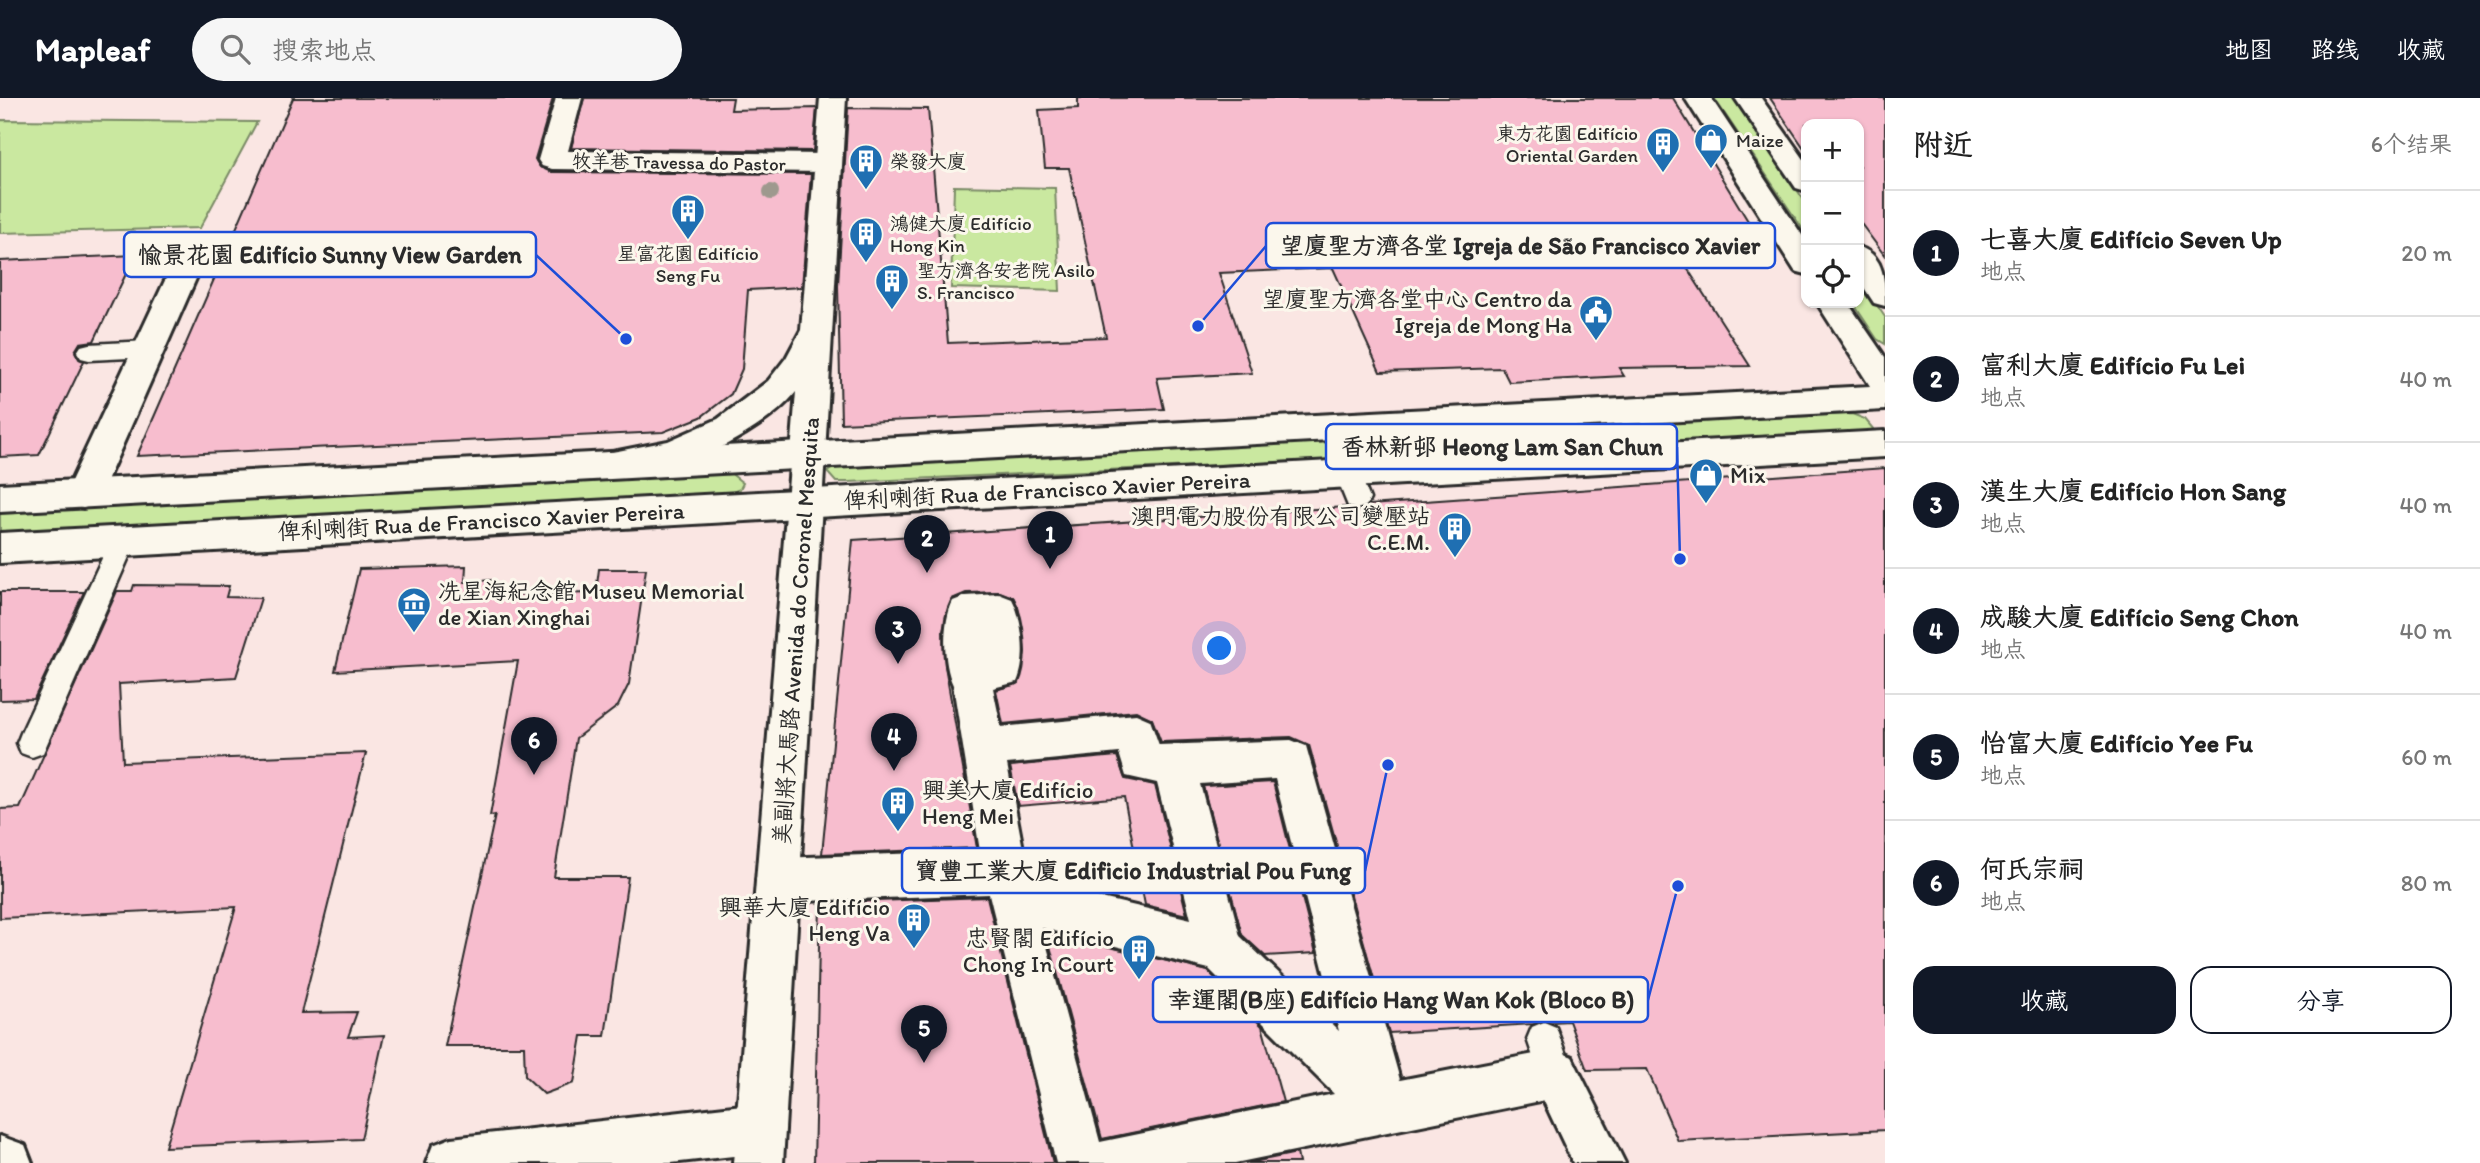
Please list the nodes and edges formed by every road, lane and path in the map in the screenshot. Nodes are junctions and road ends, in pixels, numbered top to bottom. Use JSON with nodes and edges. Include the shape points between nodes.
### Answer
{"nodes":[{"id":1,"x":569,"y":98,"type":"edge"},
{"id":2,"x":833,"y":98,"type":"edge"},
{"id":3,"x":1698,"y":98,"type":"edge"},
{"id":4,"x":1748,"y":98,"type":"edge"},
{"id":5,"x":828,"y":163,"type":"junction"},
{"id":6,"x":1801,"y":175,"type":"edge"},
{"id":7,"x":1801,"y":256,"type":"edge"},
{"id":8,"x":1864,"y":264,"type":"edge"},
{"id":9,"x":183,"y":274,"type":"dead end"},
{"id":10,"x":1885,"y":295,"type":"edge"},
{"id":11,"x":1835,"y":308,"type":"edge"},
{"id":12,"x":818,"y":315,"type":"junction"},
{"id":13,"x":149,"y":349,"type":"junction"},
{"id":14,"x":89,"y":352,"type":"dead end"},
{"id":15,"x":1885,"y":383,"type":"edge"},
{"id":16,"x":1885,"y":398,"type":"edge"},
{"id":17,"x":1885,"y":444,"type":"edge"},
{"id":18,"x":808,"y":455,"type":"junction"},
{"id":19,"x":610,"y":466,"type":"junction"},
{"id":20,"x":416,"y":476,"type":"junction"},
{"id":21,"x":83,"y":494,"type":"junction"},
{"id":22,"x":0,"y":498,"type":"edge"},
{"id":23,"x":804,"y":504,"type":"junction"},
{"id":24,"x":403,"y":525,"type":"junction"},
{"id":25,"x":123,"y":541,"type":"junction"},
{"id":26,"x":0,"y":548,"type":"edge"},
{"id":27,"x":971,"y":673,"type":"dead end"},
{"id":28,"x":32,"y":743,"type":"dead end"},
{"id":29,"x":983,"y":748,"type":"junction"},
{"id":30,"x":1174,"y":766,"type":"junction"},
{"id":31,"x":778,"y":880,"type":"junction"},
{"id":32,"x":1009,"y":886,"type":"junction"},
{"id":33,"x":1221,"y":949,"type":"junction"},
{"id":34,"x":1384,"y":1108,"type":"junction"},
{"id":35,"x":759,"y":1146,"type":"edge"},
{"id":36,"x":0,"y":1161,"type":"edge"},
{"id":37,"x":7,"y":1163,"type":"edge"},
{"id":38,"x":451,"y":1163,"type":"edge"},
{"id":39,"x":1081,"y":1163,"type":"edge"},
{"id":40,"x":1110,"y":1163,"type":"edge"},
{"id":41,"x":1600,"y":1163,"type":"edge"}],
"edges":[{"from":1,"to":5,"type":"street","name":"牧羊巷 Travessa do Pastor","via":[[552,160]]},
{"from":2,"to":5,"type":"street","name":"美副將大馬路 Avenida do Coronel Mesquita"},
{"from":3,"to":7,"type":"street"},
{"from":4,"to":6,"type":"street"},
{"from":5,"to":12,"type":"street","name":"美副將大馬路 Avenida do Coronel Mesquita"},
{"from":8,"to":10,"type":"street"},
{"from":9,"to":13,"type":"street"},
{"from":11,"to":15,"type":"street"},
{"from":12,"to":18,"type":"street","name":"美副將大馬路 Avenida do Coronel Mesquita"},
{"from":12,"to":19,"type":"street","via":[[812,339],[793,374],[754,412],[683,450]]},
{"from":13,"to":14,"type":"lane"},
{"from":13,"to":21,"type":"street"},
{"from":16,"to":18,"type":"street","name":"俾利喇街 Rua de Francisco Xavier Pereira"},
{"from":17,"to":23,"type":"street","name":"俾利喇街 Rua de Francisco Xavier Pereira","via":[[1352,486]]},
{"from":18,"to":19,"type":"street","name":"俾利喇街 Rua de Francisco Xavier Pereira"},
{"from":18,"to":23,"type":"street","name":"美副將大馬路 Avenida do Coronel Mesquita"},
{"from":19,"to":20,"type":"street","name":"俾利喇街 Rua de Francisco Xavier Pereira"},
{"from":20,"to":21,"type":"street","name":"俾利喇街 Rua de Francisco Xavier Pereira"},
{"from":20,"to":24,"type":"street","via":[[419,492]]},
{"from":21,"to":22,"type":"street","name":"俾利喇街 Rua de Francisco Xavier Pereira"},
{"from":23,"to":24,"type":"street","name":"俾利喇街 Rua de Francisco Xavier Pereira"},
{"from":23,"to":31,"type":"street","name":"美副將大馬路 Avenida do Coronel Mesquita"},
{"from":24,"to":25,"type":"street","name":"俾利喇街 Rua de Francisco Xavier Pereira"},
{"from":25,"to":26,"type":"street","name":"俾利喇街 Rua de Francisco Xavier Pereira"},
{"from":25,"to":28,"type":"lane"},
{"from":27,"to":29,"type":"street"},
{"from":29,"to":30,"type":"street","via":[[1136,733],[1141,762]]},
{"from":29,"to":32,"type":"street"},
{"from":30,"to":33,"type":"street"},
{"from":30,"to":34,"type":"street","via":[[1291,759]]},
{"from":31,"to":32,"type":"street"},
{"from":31,"to":35,"type":"street","name":"美副將大馬路 Avenida do Coronel Mesquita"},
{"from":32,"to":33,"type":"street"},
{"from":32,"to":39,"type":"street"},
{"from":33,"to":34,"type":"street"},
{"from":34,"to":40,"type":"street"},
{"from":34,"to":41,"type":"street","via":[[1549,1057]]},
{"from":35,"to":38,"type":"street"},
{"from":36,"to":37,"type":"street"}]}
